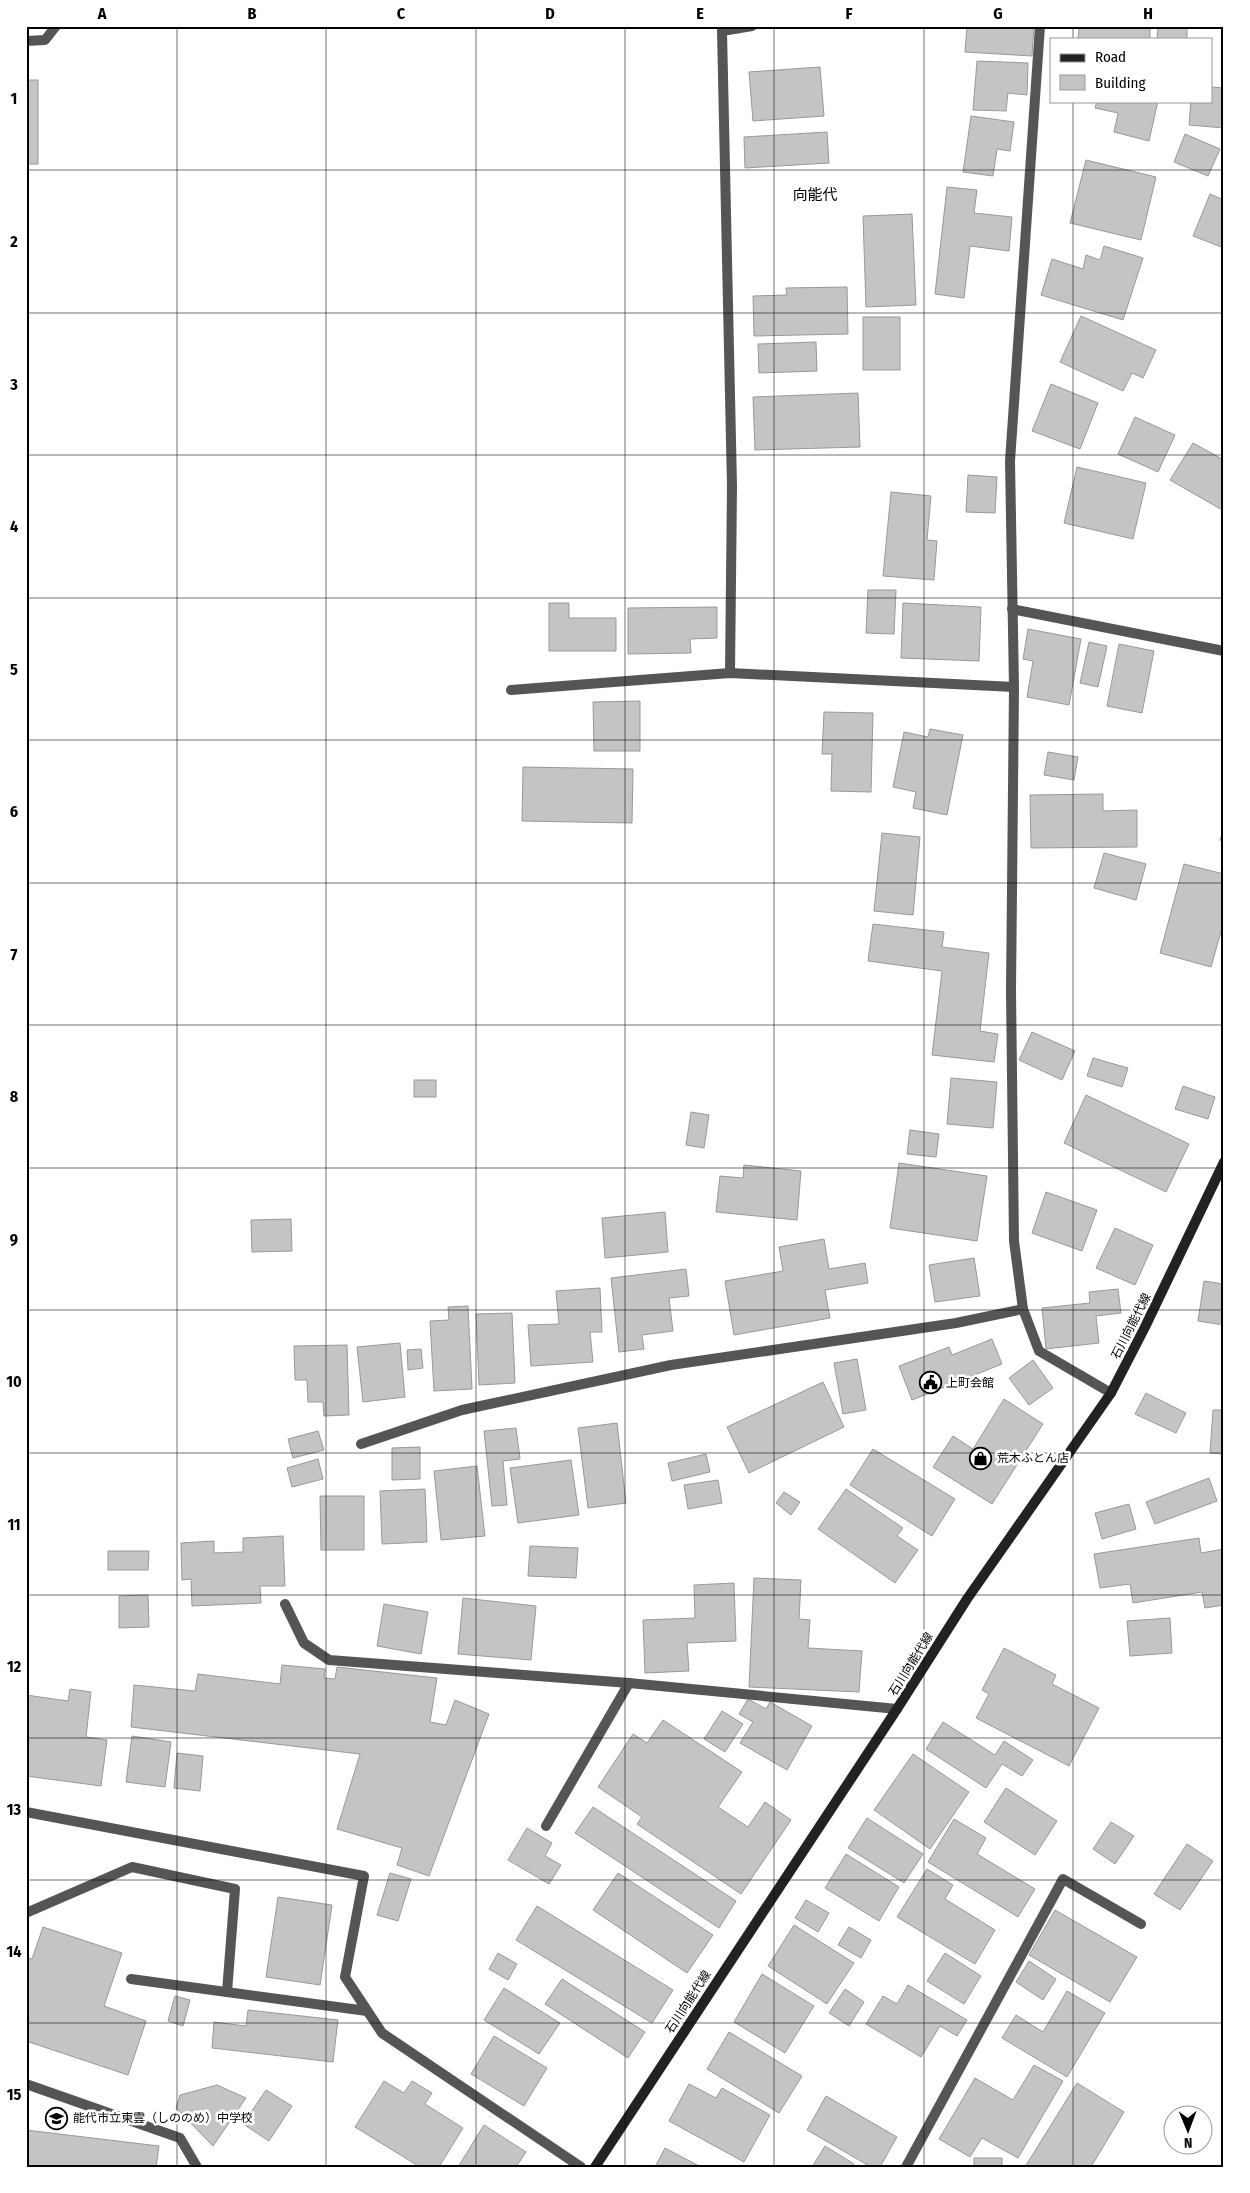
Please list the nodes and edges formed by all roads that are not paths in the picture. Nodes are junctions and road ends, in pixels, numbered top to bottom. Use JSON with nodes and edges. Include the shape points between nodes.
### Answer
{"nodes":[{"id":1,"x":56,"y":26,"type":"edge"},
{"id":2,"x":752,"y":26,"type":"edge"},
{"id":3,"x":1040,"y":26,"type":"edge"},
{"id":4,"x":26,"y":42,"type":"edge"},
{"id":5,"x":1012,"y":609,"type":"junction"},
{"id":6,"x":1224,"y":651,"type":"edge"},
{"id":7,"x":730,"y":673,"type":"junction"},
{"id":8,"x":1014,"y":687,"type":"junction"},
{"id":9,"x":511,"y":690,"type":"dead end"},
{"id":10,"x":1224,"y":1162,"type":"edge"},
{"id":11,"x":1023,"y":1309,"type":"junction"},
{"id":12,"x":1111,"y":1393,"type":"junction"},
{"id":13,"x":361,"y":1444,"type":"dead end"},
{"id":14,"x":285,"y":1604,"type":"dead end"},
{"id":15,"x":629,"y":1683,"type":"junction"},
{"id":16,"x":897,"y":1710,"type":"junction"},
{"id":17,"x":26,"y":1812,"type":"edge"},
{"id":18,"x":546,"y":1826,"type":"dead end"},
{"id":19,"x":26,"y":1913,"type":"edge"},
{"id":20,"x":1141,"y":1924,"type":"dead end"},
{"id":21,"x":131,"y":1979,"type":"dead end"},
{"id":22,"x":227,"y":1992,"type":"junction"},
{"id":23,"x":368,"y":2011,"type":"junction"},
{"id":24,"x":26,"y":2084,"type":"edge"},
{"id":25,"x":197,"y":2167,"type":"edge"},
{"id":26,"x":581,"y":2167,"type":"edge"},
{"id":27,"x":595,"y":2167,"type":"edge"},
{"id":28,"x":906,"y":2167,"type":"edge"}],
"edges":[{"from":1,"to":4,"type":"street","via":[[45,40]]},
{"from":2,"to":7,"type":"street","via":[[722,31],[732,486]]},
{"from":3,"to":5,"type":"street","via":[[1010,461]]},
{"from":5,"to":6,"type":"street"},
{"from":5,"to":8,"type":"street"},
{"from":7,"to":8,"type":"street"},
{"from":7,"to":9,"type":"street"},
{"from":8,"to":11,"type":"street","via":[[1011,991],[1014,1242]]},
{"from":10,"to":12,"type":"main road","name":"石川向能代線"},
{"from":11,"to":12,"type":"street","via":[[1039,1351]]},
{"from":11,"to":13,"type":"street","via":[[956,1323],[671,1364],[462,1410]]},
{"from":12,"to":16,"type":"main road","name":"石川向能代線","via":[[967,1599]]},
{"from":14,"to":15,"type":"street","via":[[304,1643],[329,1660]]},
{"from":15,"to":16,"type":"street"},
{"from":15,"to":18,"type":"street"},
{"from":16,"to":27,"type":"main road","name":"石川向能代線"},
{"from":17,"to":23,"type":"street","via":[[364,1876],[345,1977]]},
{"from":19,"to":22,"type":"street","via":[[132,1867],[235,1889]]},
{"from":20,"to":28,"type":"street","via":[[1063,1879]]},
{"from":21,"to":22,"type":"street"},
{"from":22,"to":23,"type":"street"},
{"from":23,"to":26,"type":"street","via":[[382,2033]]},
{"from":24,"to":25,"type":"street","via":[[180,2138]]}]}
